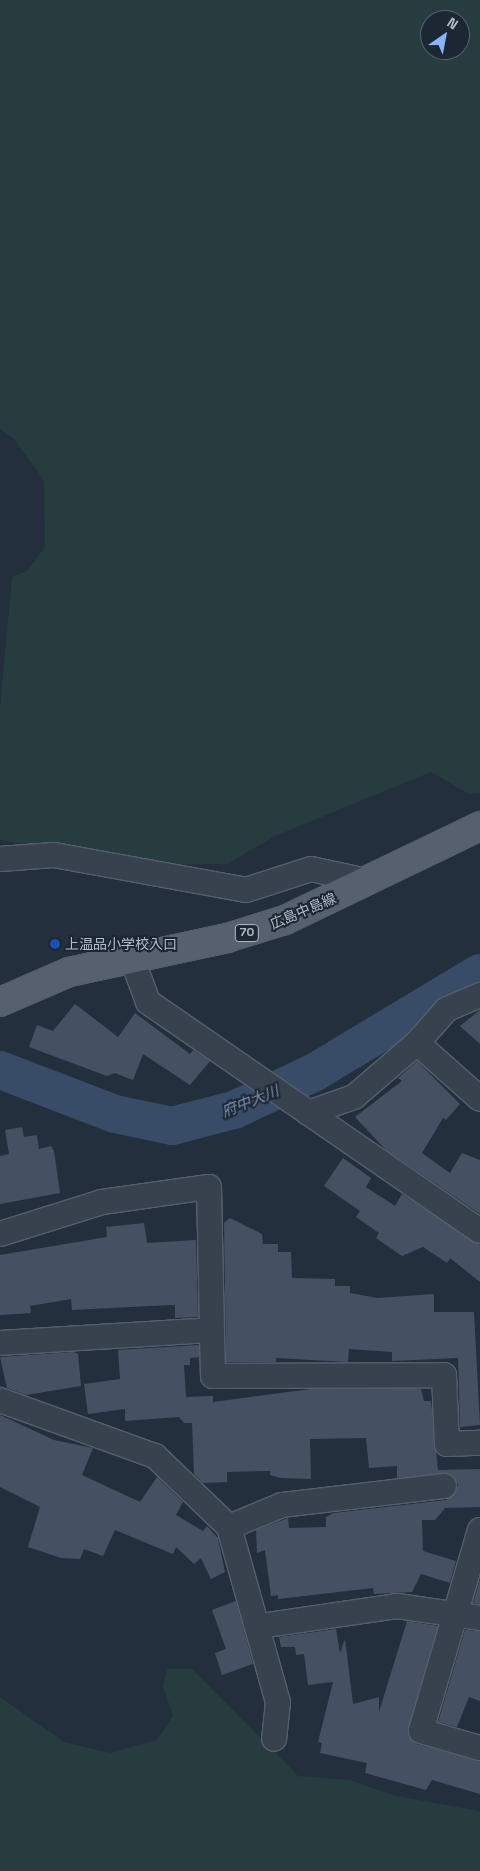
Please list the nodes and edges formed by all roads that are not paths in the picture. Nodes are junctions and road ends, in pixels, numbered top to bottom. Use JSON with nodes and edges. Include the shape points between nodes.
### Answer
{"nodes":[{"id":1,"x":480,"y":826,"type":"edge"},
{"id":2,"x":0,"y":859,"type":"edge"},
{"id":3,"x":367,"y":880,"type":"junction"},
{"id":4,"x":131,"y":956,"type":"junction"},
{"id":5,"x":480,"y":995,"type":"edge"},
{"id":6,"x":0,"y":1002,"type":"edge"},
{"id":7,"x":417,"y":1044,"type":"junction"},
{"id":8,"x":480,"y":1099,"type":"edge"},
{"id":9,"x":304,"y":1110,"type":"junction"},
{"id":10,"x":480,"y":1231,"type":"edge"},
{"id":11,"x":0,"y":1234,"type":"edge"},
{"id":12,"x":211,"y":1330,"type":"junction"},
{"id":13,"x":0,"y":1343,"type":"edge"},
{"id":14,"x":0,"y":1400,"type":"edge"},
{"id":15,"x":480,"y":1443,"type":"edge"},
{"id":16,"x":444,"y":1486,"type":"dead end"},
{"id":17,"x":229,"y":1527,"type":"junction"},
{"id":18,"x":480,"y":1530,"type":"edge"},
{"id":19,"x":456,"y":1614,"type":"junction"},
{"id":20,"x":480,"y":1618,"type":"edge"},
{"id":21,"x":260,"y":1626,"type":"junction"},
{"id":22,"x":274,"y":1739,"type":"dead end"},
{"id":23,"x":480,"y":1748,"type":"edge"}],
"edges":[{"from":1,"to":3,"type":"main road","name":"広島中島線","number":"70"},
{"from":2,"to":3,"type":"street","via":[[54,855],[246,890],[311,869]]},
{"from":3,"to":4,"type":"main road","name":"広島中島線","number":"70","via":[[313,909],[256,930]]},
{"from":4,"to":6,"type":"main road","name":"広島中島線","number":"70","via":[[69,972]]},
{"from":4,"to":9,"type":"street","via":[[148,1002]]},
{"from":5,"to":7,"type":"street","via":[[447,1009]]},
{"from":7,"to":8,"type":"street"},
{"from":7,"to":9,"type":"street","via":[[354,1096]]},
{"from":9,"to":10,"type":"street"},
{"from":11,"to":12,"type":"street","via":[[102,1202],[209,1187]]},
{"from":12,"to":13,"type":"street"},
{"from":12,"to":15,"type":"street","via":[[214,1376],[444,1375],[447,1444]]},
{"from":14,"to":17,"type":"street","via":[[155,1456]]},
{"from":16,"to":17,"type":"street","via":[[282,1505]]},
{"from":17,"to":21,"type":"street"},
{"from":18,"to":19,"type":"street"},
{"from":19,"to":20,"type":"street"},
{"from":19,"to":21,"type":"street","via":[[397,1606]]},
{"from":19,"to":23,"type":"street","via":[[421,1731]]},
{"from":21,"to":22,"type":"street","via":[[278,1702]]}]}
